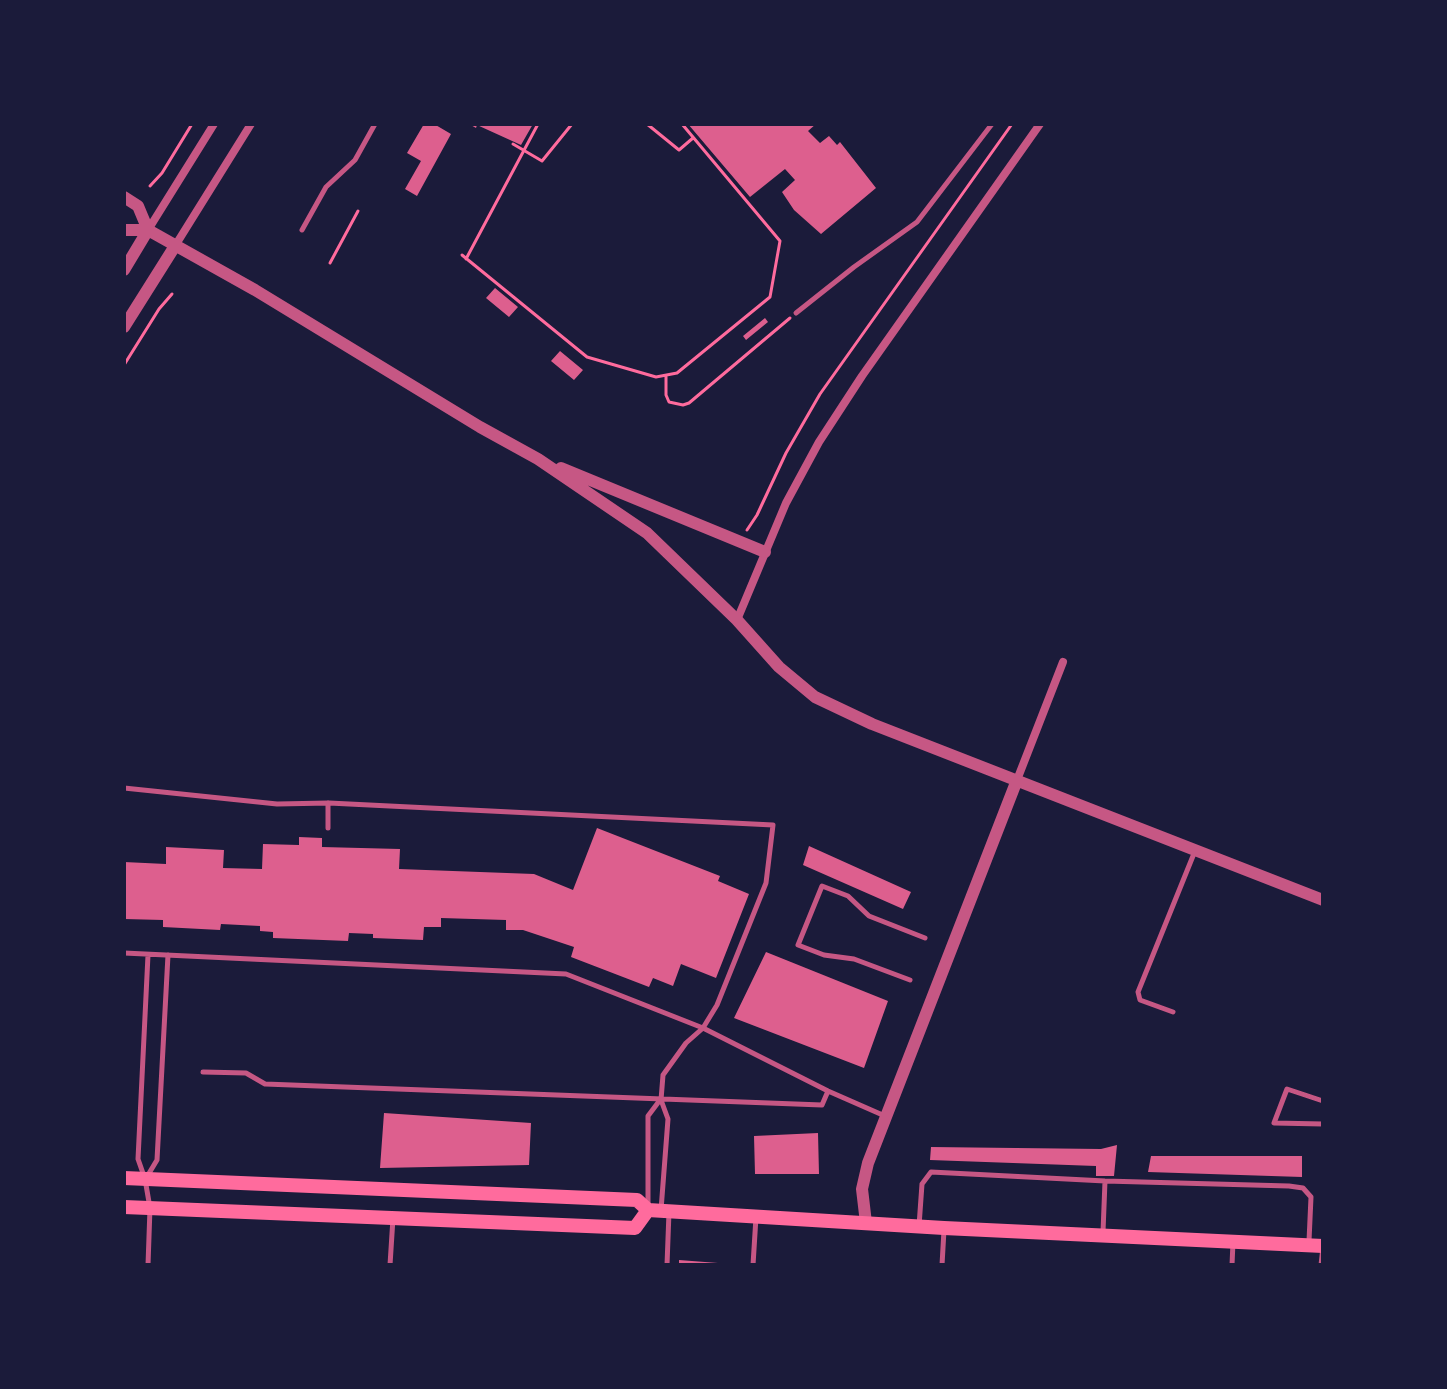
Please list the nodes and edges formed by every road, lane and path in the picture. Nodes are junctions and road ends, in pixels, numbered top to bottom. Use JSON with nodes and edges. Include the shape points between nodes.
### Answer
{"nodes":[{"id":1,"x":192,"y":124,"type":"edge"},
{"id":2,"x":214,"y":124,"type":"edge"},
{"id":3,"x":251,"y":124,"type":"edge"},
{"id":4,"x":375,"y":124,"type":"edge"},
{"id":5,"x":538,"y":124,"type":"edge"},
{"id":6,"x":572,"y":124,"type":"edge"},
{"id":7,"x":647,"y":124,"type":"edge"},
{"id":8,"x":682,"y":124,"type":"edge"},
{"id":9,"x":992,"y":124,"type":"edge"},
{"id":10,"x":1012,"y":124,"type":"edge"},
{"id":11,"x":1040,"y":124,"type":"edge"},
{"id":12,"x":693,"y":137,"type":"junction"},
{"id":13,"x":513,"y":144,"type":"dead end"},
{"id":14,"x":524,"y":149,"type":"junction"},
{"id":15,"x":150,"y":186,"type":"dead end"},
{"id":16,"x":124,"y":197,"type":"edge"},
{"id":17,"x":358,"y":211,"type":"dead end"},
{"id":18,"x":124,"y":230,"type":"edge"},
{"id":19,"x":148,"y":230,"type":"junction"},
{"id":20,"x":302,"y":230,"type":"dead end"},
{"id":21,"x":175,"y":246,"type":"junction"},
{"id":22,"x":330,"y":263,"type":"dead end"},
{"id":23,"x":124,"y":270,"type":"edge"},
{"id":24,"x":172,"y":294,"type":"dead end"},
{"id":25,"x":796,"y":313,"type":"joint"},
{"id":26,"x":124,"y":327,"type":"edge"},
{"id":27,"x":124,"y":365,"type":"edge"},
{"id":28,"x":666,"y":376,"type":"junction"},
{"id":29,"x":538,"y":459,"type":"junction"},
{"id":30,"x":747,"y":530,"type":"dead end"},
{"id":31,"x":765,"y":552,"type":"junction"},
{"id":32,"x":737,"y":620,"type":"junction"},
{"id":33,"x":1063,"y":662,"type":"dead end"},
{"id":34,"x":1017,"y":780,"type":"junction"},
{"id":35,"x":124,"y":788,"type":"edge"},
{"id":36,"x":328,"y":803,"type":"junction"},
{"id":37,"x":328,"y":828,"type":"dead end"},
{"id":38,"x":1196,"y":850,"type":"junction"},
{"id":39,"x":1323,"y":900,"type":"edge"},
{"id":40,"x":925,"y":938,"type":"dead end"},
{"id":41,"x":124,"y":953,"type":"edge"},
{"id":42,"x":148,"y":955,"type":"junction"},
{"id":43,"x":168,"y":955,"type":"junction"},
{"id":44,"x":910,"y":980,"type":"dead end"},
{"id":45,"x":1173,"y":1012,"type":"dead end"},
{"id":46,"x":703,"y":1028,"type":"junction"},
{"id":47,"x":203,"y":1072,"type":"dead end"},
{"id":48,"x":828,"y":1091,"type":"junction"},
{"id":49,"x":661,"y":1100,"type":"junction"},
{"id":50,"x":1323,"y":1101,"type":"edge"},
{"id":51,"x":885,"y":1116,"type":"junction"},
{"id":52,"x":1323,"y":1124,"type":"edge"},
{"id":53,"x":124,"y":1178,"type":"edge"},
{"id":54,"x":145,"y":1179,"type":"junction"},
{"id":55,"x":1105,"y":1181,"type":"junction"},
{"id":56,"x":124,"y":1207,"type":"edge"},
{"id":57,"x":150,"y":1208,"type":"junction"},
{"id":58,"x":660,"y":1211,"type":"junction"},
{"id":59,"x":756,"y":1216,"type":"junction"},
{"id":60,"x":393,"y":1218,"type":"junction"},
{"id":61,"x":866,"y":1223,"type":"junction"},
{"id":62,"x":919,"y":1227,"type":"junction"},
{"id":63,"x":944,"y":1228,"type":"junction"},
{"id":64,"x":1103,"y":1236,"type":"junction"},
{"id":65,"x":1233,"y":1242,"type":"junction"},
{"id":66,"x":1318,"y":1246,"type":"edge"},
{"id":67,"x":148,"y":1265,"type":"edge"},
{"id":68,"x":390,"y":1265,"type":"edge"},
{"id":69,"x":667,"y":1265,"type":"edge"},
{"id":70,"x":753,"y":1265,"type":"edge"},
{"id":71,"x":942,"y":1265,"type":"edge"},
{"id":72,"x":1232,"y":1265,"type":"edge"},
{"id":73,"x":1321,"y":1265,"type":"edge"}],
"edges":[{"from":1,"to":15,"type":"path"},
{"from":2,"to":19,"type":"street"},
{"from":3,"to":21,"type":"street"},
{"from":4,"to":20,"type":"lane","via":[[355,160],[326,187]]},
{"from":5,"to":14,"type":"path"},
{"from":6,"to":14,"type":"path","via":[[542,161]]},
{"from":7,"to":12,"type":"path","via":[[679,150]]},
{"from":8,"to":12,"type":"path"},
{"from":9,"to":25,"type":"lane","via":[[917,222]]},
{"from":10,"to":30,"type":"path","via":[[820,394]]},
{"from":11,"to":31,"type":"street","via":[[819,442]]},
{"from":12,"to":28,"type":"path","via":[[780,241],[770,297],[686,367]]},
{"from":13,"to":14,"type":"path"},
{"from":14,"to":28,"type":"path","via":[[464,257],[587,357]]},
{"from":16,"to":19,"type":"street","via":[[138,206]]},
{"from":17,"to":22,"type":"path"},
{"from":18,"to":19,"type":"street"},
{"from":19,"to":21,"type":"street"},
{"from":19,"to":23,"type":"street"},
{"from":21,"to":26,"type":"street"},
{"from":21,"to":29,"type":"street"},
{"from":24,"to":27,"type":"path"},
{"from":25,"to":28,"type":"path","via":[[689,403],[669,402]]},
{"from":29,"to":31,"type":"street"},
{"from":29,"to":32,"type":"street","via":[[647,533]]},
{"from":31,"to":32,"type":"street"},
{"from":32,"to":34,"type":"street","via":[[815,697]]},
{"from":33,"to":34,"type":"street"},
{"from":34,"to":38,"type":"street"},
{"from":34,"to":51,"type":"street"},
{"from":35,"to":36,"type":"lane","via":[[277,804]]},
{"from":36,"to":37,"type":"lane"},
{"from":36,"to":46,"type":"lane","via":[[773,825],[766,883]]},
{"from":38,"to":39,"type":"street"},
{"from":38,"to":45,"type":"lane","via":[[1138,992],[1140,1000]]},
{"from":40,"to":44,"type":"lane","via":[[869,916],[848,896],[822,886],[798,945]]},
{"from":41,"to":42,"type":"lane"},
{"from":42,"to":43,"type":"lane"},
{"from":42,"to":54,"type":"lane","via":[[138,1159]]},
{"from":43,"to":46,"type":"lane","via":[[566,974]]},
{"from":43,"to":54,"type":"lane","via":[[157,1160]]},
{"from":46,"to":48,"type":"lane"},
{"from":46,"to":49,"type":"lane","via":[[663,1075]]},
{"from":47,"to":49,"type":"lane","via":[[246,1073],[265,1084]]},
{"from":48,"to":49,"type":"lane","via":[[822,1105]]},
{"from":48,"to":51,"type":"lane"},
{"from":49,"to":58,"type":"lane","via":[[668,1119]]},
{"from":49,"to":58,"type":"lane","via":[[648,1116]]},
{"from":50,"to":52,"type":"lane","via":[[1287,1089],[1274,1123]]},
{"from":51,"to":61,"type":"street","via":[[862,1189]]},
{"from":53,"to":54,"type":"main road"},
{"from":54,"to":57,"type":"lane"},
{"from":54,"to":58,"type":"main road","via":[[637,1200]]},
{"from":55,"to":62,"type":"lane","via":[[931,1172],[922,1184]]},
{"from":55,"to":64,"type":"lane"},
{"from":55,"to":66,"type":"lane","via":[[1303,1188],[1311,1197]]},
{"from":56,"to":57,"type":"main road"},
{"from":57,"to":60,"type":"main road"},
{"from":57,"to":67,"type":"lane"},
{"from":58,"to":59,"type":"main road"},
{"from":58,"to":60,"type":"main road","via":[[635,1228]]},
{"from":58,"to":69,"type":"lane"},
{"from":59,"to":61,"type":"main road"},
{"from":59,"to":70,"type":"lane"},
{"from":60,"to":68,"type":"lane"},
{"from":61,"to":62,"type":"main road"},
{"from":62,"to":63,"type":"main road"},
{"from":63,"to":64,"type":"main road"},
{"from":63,"to":71,"type":"lane"},
{"from":64,"to":65,"type":"main road"},
{"from":65,"to":66,"type":"main road"},
{"from":65,"to":72,"type":"lane"},
{"from":66,"to":73,"type":"lane"}]}
